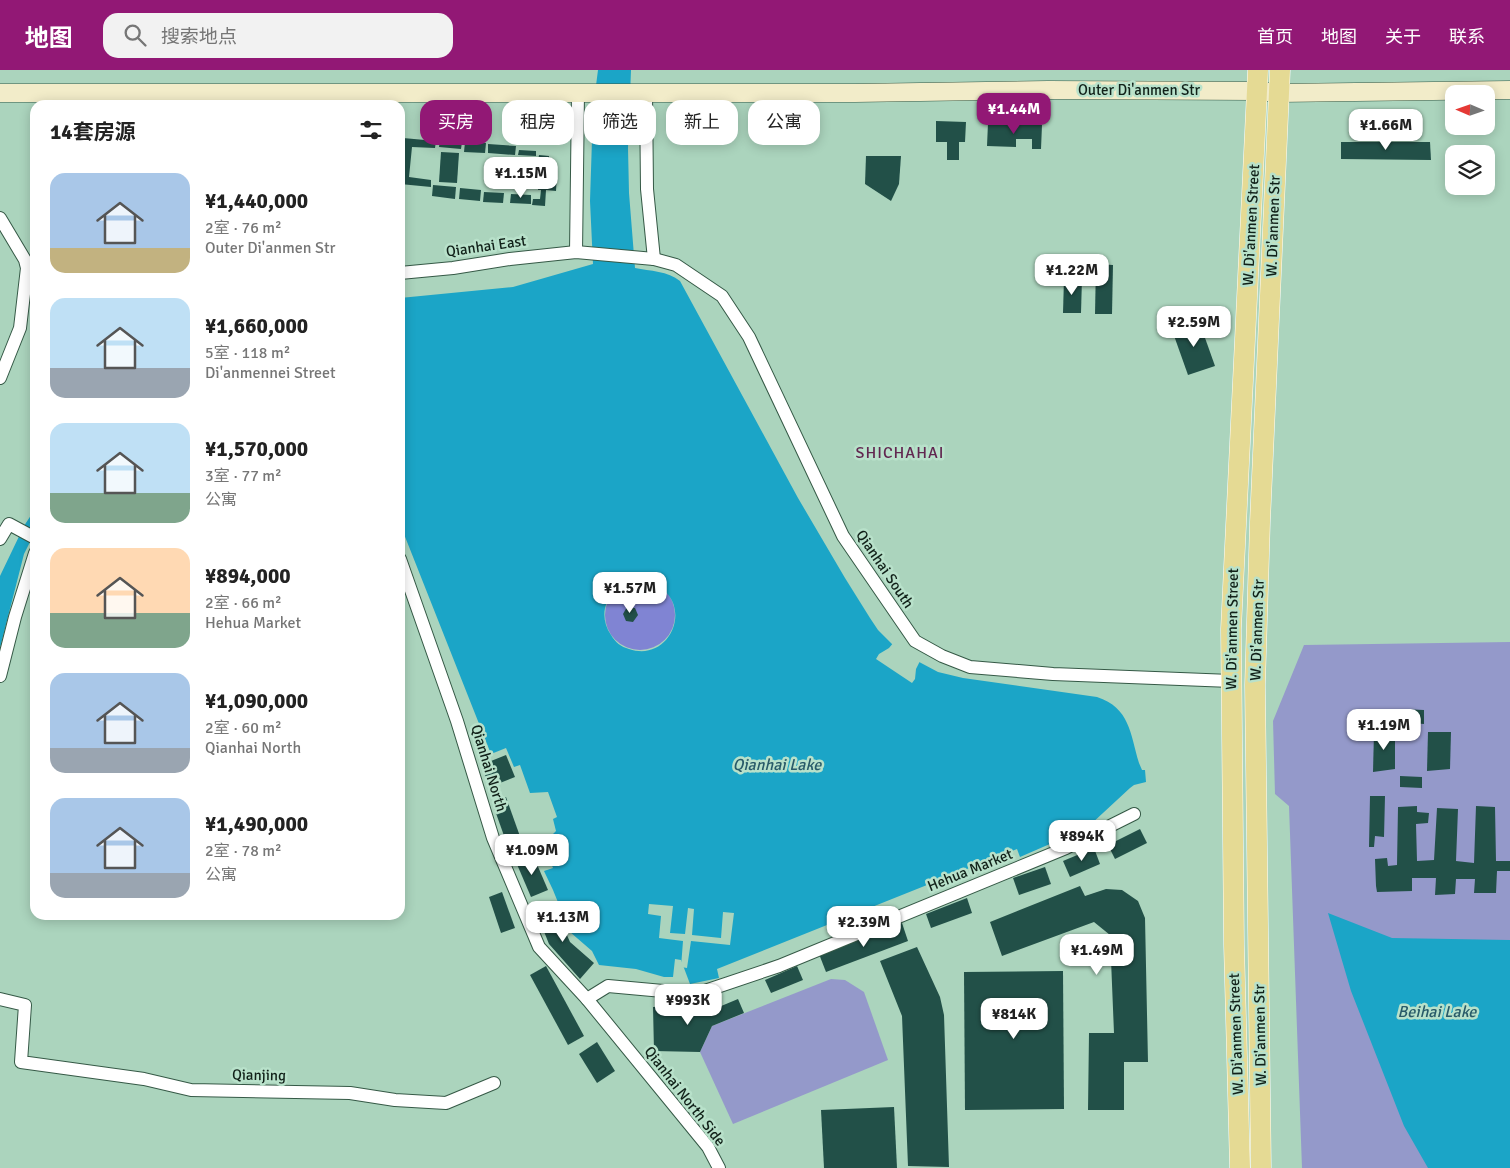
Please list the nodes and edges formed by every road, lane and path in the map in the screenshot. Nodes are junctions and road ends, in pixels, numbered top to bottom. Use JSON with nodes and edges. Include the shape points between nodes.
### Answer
{"nodes":[{"id":1,"x":1258,"y":70,"type":"edge"},
{"id":2,"x":1280,"y":70,"type":"edge"},
{"id":3,"x":1510,"y":90,"type":"edge"},
{"id":4,"x":1258,"y":91,"type":"junction"},
{"id":5,"x":578,"y":93,"type":"junction"},
{"id":6,"x":646,"y":93,"type":"junction"},
{"id":7,"x":1279,"y":93,"type":"junction"},
{"id":8,"x":0,"y":94,"type":"edge"},
{"id":9,"x":175,"y":99,"type":"edge"},
{"id":10,"x":380,"y":99,"type":"edge"},
{"id":11,"x":0,"y":218,"type":"edge"},
{"id":12,"x":576,"y":252,"type":"junction"},
{"id":13,"x":654,"y":259,"type":"junction"},
{"id":14,"x":405,"y":273,"type":"edge"},
{"id":15,"x":0,"y":378,"type":"edge"},
{"id":16,"x":30,"y":535,"type":"edge"},
{"id":17,"x":0,"y":539,"type":"edge"},
{"id":18,"x":30,"y":569,"type":"edge"},
{"id":19,"x":405,"y":573,"type":"edge"},
{"id":20,"x":0,"y":676,"type":"edge"},
{"id":21,"x":1231,"y":681,"type":"junction"},
{"id":22,"x":1134,"y":814,"type":"dead end"},
{"id":23,"x":0,"y":999,"type":"edge"},
{"id":24,"x":587,"y":999,"type":"junction"},
{"id":25,"x":494,"y":1083,"type":"dead end"},
{"id":26,"x":719,"y":1168,"type":"edge"},
{"id":27,"x":1240,"y":1168,"type":"edge"},
{"id":28,"x":1261,"y":1168,"type":"edge"}],
"edges":[{"from":1,"to":4,"type":"main road","name":"W. Di'anmen Street"},
{"from":2,"to":7,"type":"main road","name":"W. Di'anmen Str"},
{"from":3,"to":7,"type":"main road","name":"Outer Di'anmen Str"},
{"from":4,"to":6,"type":"main road","name":"Outer Di'anmen Str"},
{"from":4,"to":7,"type":"main road","name":"Outer Di'anmen Str"},
{"from":4,"to":21,"type":"main road","name":"W. Di'anmen Street","via":[[1231,620]]},
{"from":5,"to":6,"type":"main road","name":"Outer Di'anmen Str"},
{"from":5,"to":10,"type":"main road","name":"Outer Di'anmen Str"},
{"from":5,"to":12,"type":"street"},
{"from":6,"to":13,"type":"street","via":[[647,189]]},
{"from":7,"to":28,"type":"main road","name":"W. Di'anmen Str","via":[[1255,685]]},
{"from":8,"to":9,"type":"main road","name":"Outer Di'anmen Str"},
{"from":9,"to":10,"type":"main road","name":"Outer Di'anmen Str"},
{"from":11,"to":15,"type":"street","via":[[27,268],[20,328]]},
{"from":12,"to":13,"type":"street","name":"Qianhai East"},
{"from":12,"to":14,"type":"street","name":"Qianhai East"},
{"from":13,"to":21,"type":"street","name":"Qianhai South","via":[[676,265],[722,296],[749,337],[843,536],[915,641],[970,666],[1053,674]]},
{"from":16,"to":17,"type":"street","via":[[11,525]]},
{"from":18,"to":20,"type":"street"},
{"from":19,"to":24,"type":"street","name":"Qianhai North","via":[[509,878],[539,947]]},
{"from":21,"to":27,"type":"main road","name":"W. Di'anmen Street"},
{"from":22,"to":24,"type":"street","name":"Hehua Market","via":[[1066,848],[779,966],[696,994],[608,986]]},
{"from":23,"to":25,"type":"street","name":"Qianjing","via":[[25,1005],[21,1062],[144,1078],[191,1090],[350,1092],[395,1100],[446,1103]]},
{"from":24,"to":26,"type":"street","name":"Qianhai North Side","via":[[708,1146]]}]}
